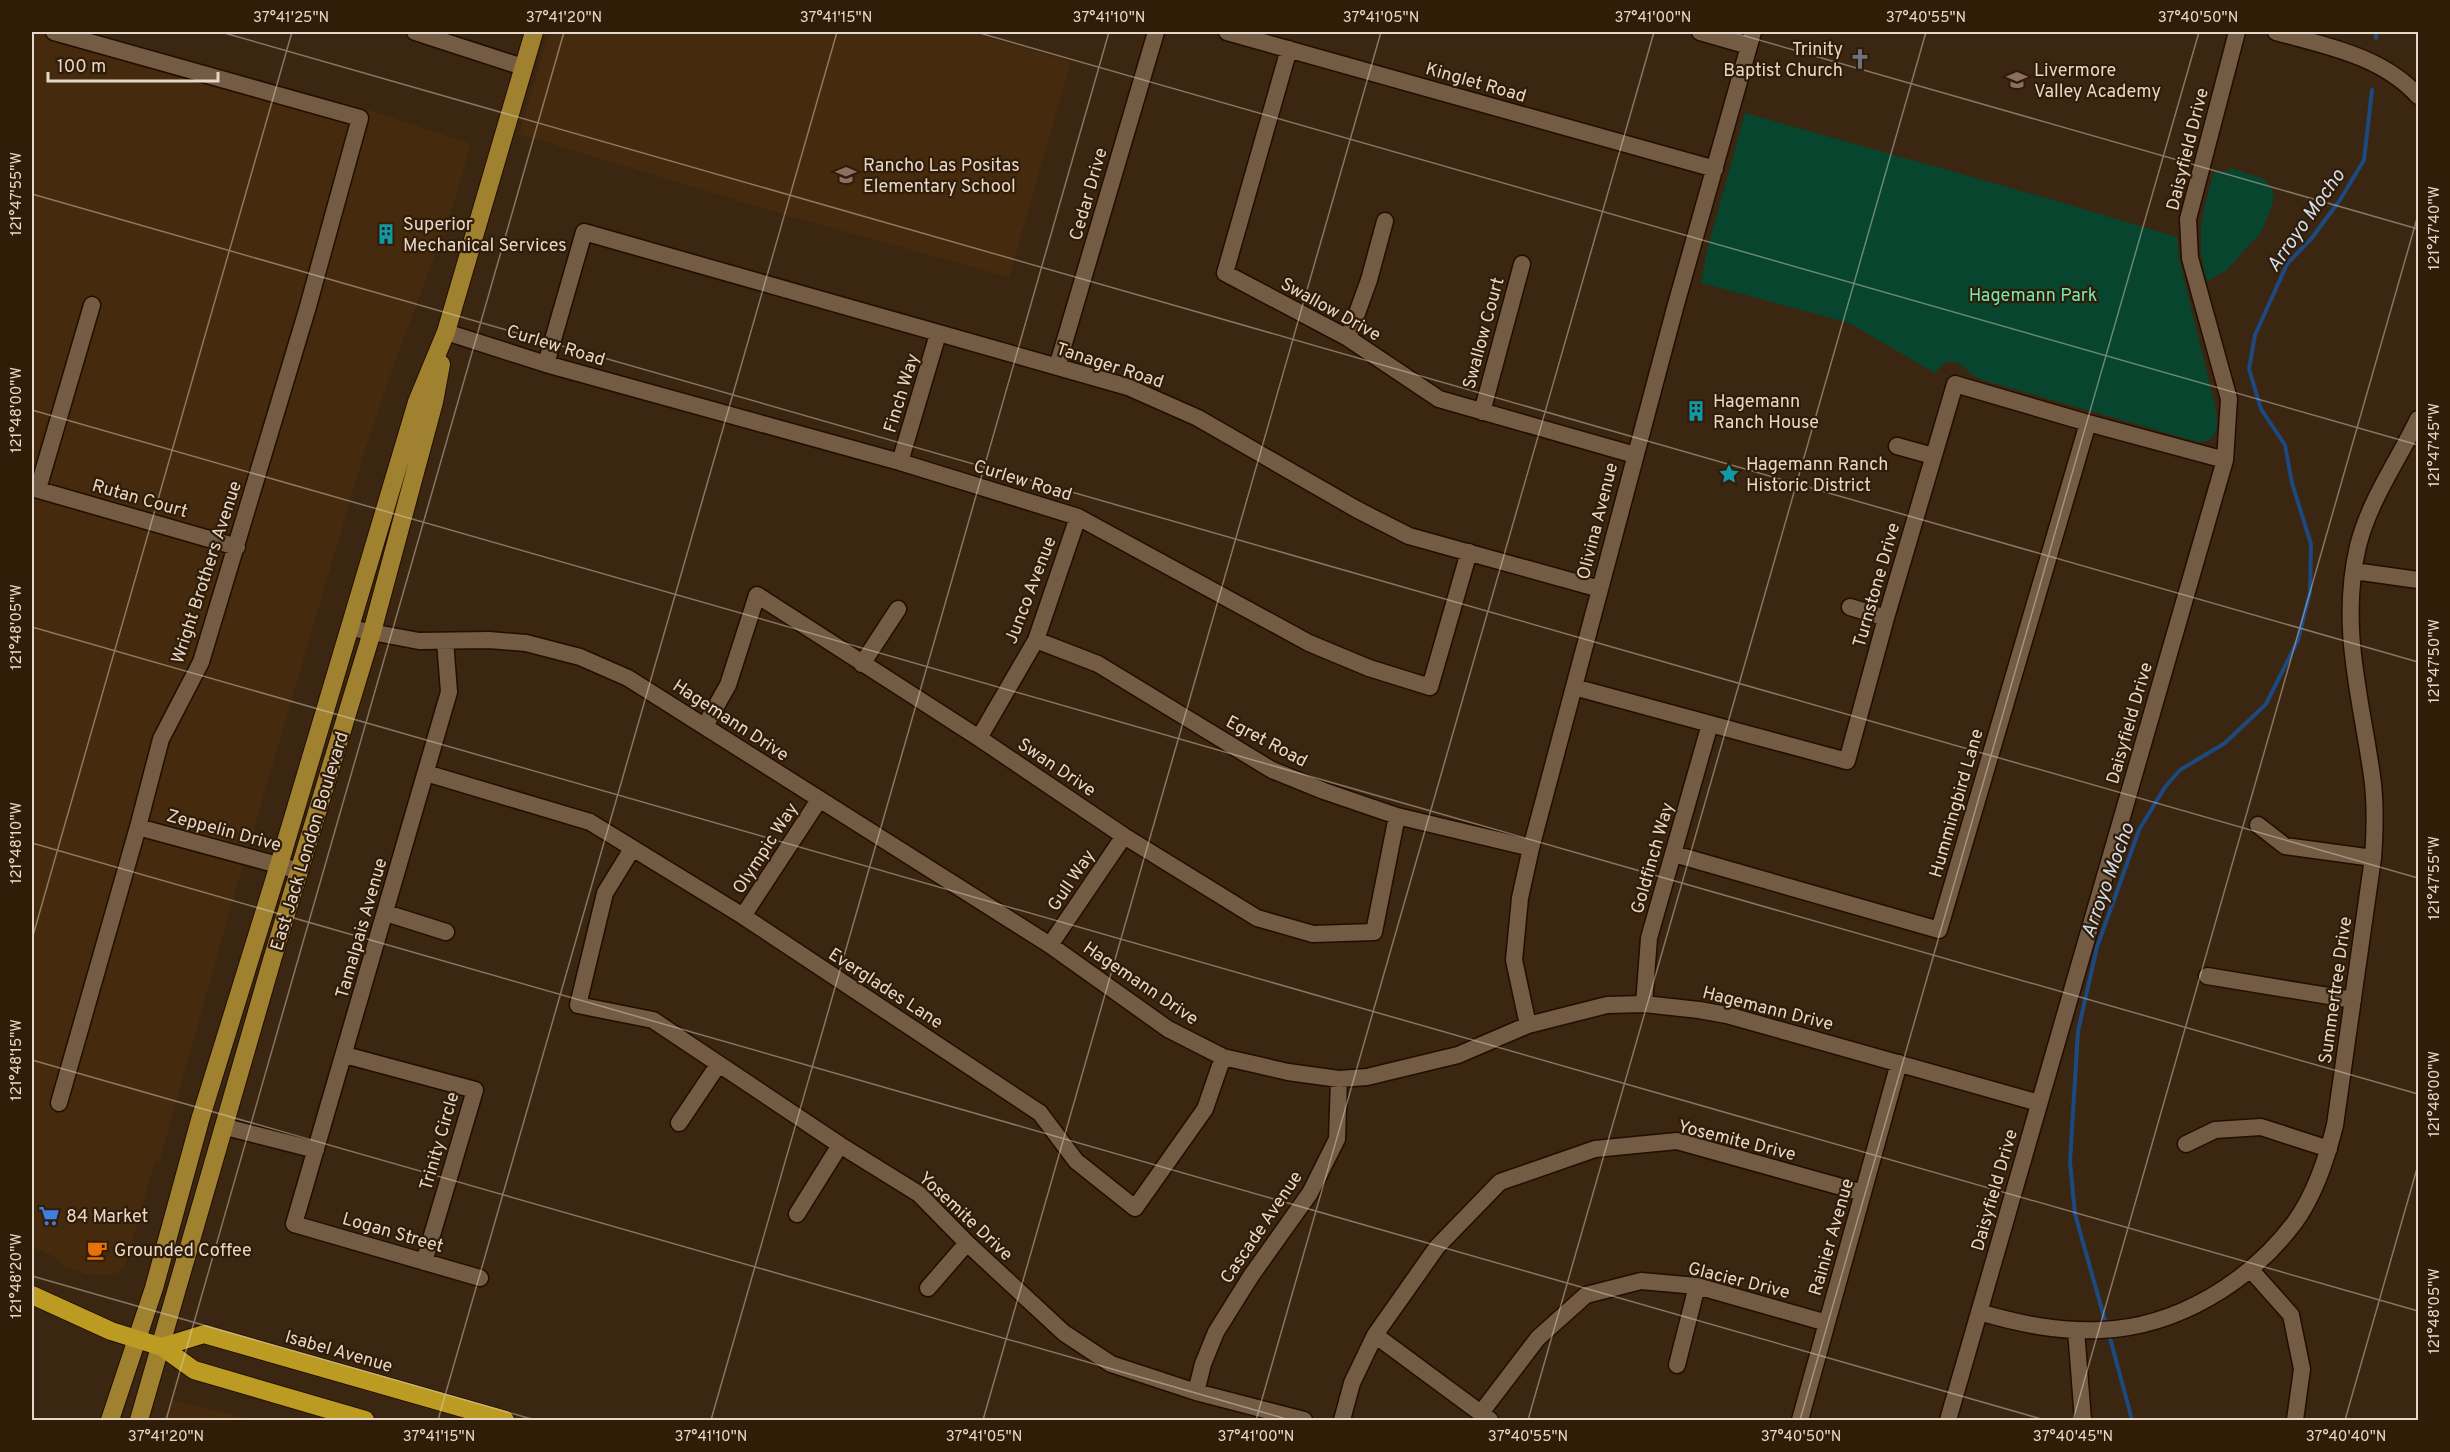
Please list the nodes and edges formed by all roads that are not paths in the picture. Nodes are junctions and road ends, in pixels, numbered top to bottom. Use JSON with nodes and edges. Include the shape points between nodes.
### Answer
{"nodes":[{"id":1,"x":54,"y":32,"type":"edge"},
{"id":2,"x":415,"y":32,"type":"edge"},
{"id":3,"x":534,"y":32,"type":"edge"},
{"id":4,"x":1156,"y":32,"type":"edge"},
{"id":5,"x":1227,"y":32,"type":"edge"},
{"id":6,"x":1700,"y":32,"type":"edge"},
{"id":7,"x":2237,"y":32,"type":"edge"},
{"id":8,"x":2276,"y":32,"type":"edge"},
{"id":9,"x":439,"y":35,"type":"edge"},
{"id":10,"x":1751,"y":39,"type":"edge"},
{"id":11,"x":1289,"y":50,"type":"junction"},
{"id":12,"x":523,"y":67,"type":"junction"},
{"id":13,"x":2418,"y":96,"type":"edge"},
{"id":14,"x":1715,"y":169,"type":"junction"},
{"id":15,"x":1385,"y":221,"type":"dead end"},
{"id":16,"x":1522,"y":264,"type":"dead end"},
{"id":17,"x":92,"y":305,"type":"dead end"},
{"id":18,"x":446,"y":332,"type":"junction"},
{"id":19,"x":938,"y":334,"type":"junction"},
{"id":20,"x":1348,"y":338,"type":"junction"},
{"id":21,"x":546,"y":364,"type":"junction"},
{"id":22,"x":1057,"y":367,"type":"junction"},
{"id":23,"x":1482,"y":412,"type":"junction"},
{"id":24,"x":2418,"y":418,"type":"edge"},
{"id":25,"x":2088,"y":423,"type":"junction"},
{"id":26,"x":1897,"y":446,"type":"dead end"},
{"id":27,"x":1635,"y":454,"type":"junction"},
{"id":28,"x":1934,"y":456,"type":"junction"},
{"id":29,"x":2225,"y":460,"type":"junction"},
{"id":30,"x":900,"y":462,"type":"junction"},
{"id":31,"x":35,"y":489,"type":"edge"},
{"id":32,"x":1078,"y":517,"type":"junction"},
{"id":33,"x":237,"y":547,"type":"junction"},
{"id":34,"x":1469,"y":552,"type":"junction"},
{"id":35,"x":2354,"y":571,"type":"junction"},
{"id":36,"x":2418,"y":580,"type":"edge"},
{"id":37,"x":1600,"y":589,"type":"junction"},
{"id":38,"x":1850,"y":607,"type":"dead end"},
{"id":39,"x":898,"y":609,"type":"dead end"},
{"id":40,"x":1886,"y":618,"type":"junction"},
{"id":41,"x":350,"y":628,"type":"junction"},
{"id":42,"x":372,"y":632,"type":"junction"},
{"id":43,"x":1036,"y":640,"type":"junction"},
{"id":44,"x":445,"y":641,"type":"junction"},
{"id":45,"x":862,"y":664,"type":"junction"},
{"id":46,"x":1574,"y":687,"type":"junction"},
{"id":47,"x":1710,"y":724,"type":"junction"},
{"id":48,"x":705,"y":726,"type":"junction"},
{"id":49,"x":979,"y":738,"type":"junction"},
{"id":50,"x":426,"y":773,"type":"junction"},
{"id":51,"x":819,"y":800,"type":"junction"},
{"id":52,"x":1397,"y":816,"type":"junction"},
{"id":53,"x":2258,"y":825,"type":"dead end"},
{"id":54,"x":138,"y":827,"type":"junction"},
{"id":55,"x":1124,"y":836,"type":"junction"},
{"id":56,"x":1531,"y":848,"type":"junction"},
{"id":57,"x":632,"y":849,"type":"junction"},
{"id":58,"x":1674,"y":854,"type":"junction"},
{"id":59,"x":2373,"y":858,"type":"junction"},
{"id":60,"x":279,"y":865,"type":"junction"},
{"id":61,"x":300,"y":871,"type":"junction"},
{"id":62,"x":386,"y":913,"type":"junction"},
{"id":63,"x":743,"y":916,"type":"junction"},
{"id":64,"x":446,"y":932,"type":"dead end"},
{"id":65,"x":1050,"y":945,"type":"junction"},
{"id":66,"x":2207,"y":976,"type":"dead end"},
{"id":67,"x":2353,"y":1000,"type":"junction"},
{"id":68,"x":1644,"y":1004,"type":"junction"},
{"id":69,"x":1528,"y":1025,"type":"junction"},
{"id":70,"x":345,"y":1055,"type":"junction"},
{"id":71,"x":1223,"y":1057,"type":"junction"},
{"id":72,"x":1899,"y":1063,"type":"junction"},
{"id":73,"x":718,"y":1065,"type":"junction"},
{"id":74,"x":1339,"y":1079,"type":"junction"},
{"id":75,"x":59,"y":1103,"type":"dead end"},
{"id":76,"x":2039,"y":1104,"type":"junction"},
{"id":77,"x":679,"y":1123,"type":"dead end"},
{"id":78,"x":226,"y":1127,"type":"junction"},
{"id":79,"x":2186,"y":1144,"type":"dead end"},
{"id":80,"x":840,"y":1145,"type":"junction"},
{"id":81,"x":2329,"y":1149,"type":"junction"},
{"id":82,"x":316,"y":1150,"type":"junction"},
{"id":83,"x":1863,"y":1193,"type":"junction"},
{"id":84,"x":797,"y":1214,"type":"dead end"},
{"id":85,"x":294,"y":1224,"type":"joint"},
{"id":86,"x":967,"y":1243,"type":"junction"},
{"id":87,"x":424,"y":1262,"type":"junction"},
{"id":88,"x":2250,"y":1269,"type":"junction"},
{"id":89,"x":480,"y":1278,"type":"dead end"},
{"id":90,"x":1697,"y":1286,"type":"junction"},
{"id":91,"x":928,"y":1288,"type":"dead end"},
{"id":92,"x":32,"y":1295,"type":"edge"},
{"id":93,"x":1980,"y":1312,"type":"junction"},
{"id":94,"x":1827,"y":1323,"type":"junction"},
{"id":95,"x":2076,"y":1330,"type":"junction"},
{"id":96,"x":1375,"y":1335,"type":"junction"},
{"id":97,"x":136,"y":1339,"type":"junction"},
{"id":98,"x":162,"y":1347,"type":"junction"},
{"id":99,"x":1677,"y":1365,"type":"dead end"},
{"id":100,"x":1196,"y":1392,"type":"junction"},
{"id":101,"x":1485,"y":1417,"type":"edge"},
{"id":102,"x":110,"y":1420,"type":"edge"},
{"id":103,"x":139,"y":1420,"type":"edge"},
{"id":104,"x":366,"y":1420,"type":"edge"},
{"id":105,"x":504,"y":1420,"type":"edge"},
{"id":106,"x":1304,"y":1420,"type":"edge"},
{"id":107,"x":1342,"y":1420,"type":"edge"},
{"id":108,"x":1800,"y":1420,"type":"edge"},
{"id":109,"x":1947,"y":1420,"type":"edge"},
{"id":110,"x":2083,"y":1420,"type":"edge"},
{"id":111,"x":2295,"y":1420,"type":"edge"}],
"edges":[{"from":1,"to":33,"type":"street","name":"Wright Brothers Avenue","via":[[360,118]]},
{"from":2,"to":9,"type":"street"},
{"from":3,"to":12,"type":"main road","name":"East Jack London Boulevard"},
{"from":4,"to":22,"type":"street","name":"Cedar Drive"},
{"from":5,"to":11,"type":"street","name":"Kinglet Road"},
{"from":6,"to":10,"type":"street"},
{"from":7,"to":29,"type":"street","name":"Daisyfield Drive","via":[[2188,219],[2190,258],[2229,399]]},
{"from":8,"to":13,"type":"street","via":[[2336,48],[2376,64]]},
{"from":9,"to":12,"type":"street"},
{"from":10,"to":14,"type":"street","name":"Olivina Avenue"},
{"from":11,"to":14,"type":"street","name":"Kinglet Road"},
{"from":11,"to":20,"type":"street","name":"Swallow Drive","via":[[1225,273]]},
{"from":12,"to":18,"type":"main road","name":"East Jack London Boulevard"},
{"from":14,"to":27,"type":"street","name":"Olivina Avenue"},
{"from":15,"to":20,"type":"street"},
{"from":16,"to":23,"type":"street","name":"Swallow Court"},
{"from":17,"to":31,"type":"street"},
{"from":18,"to":21,"type":"street","name":"Curlew Road"},
{"from":18,"to":41,"type":"main road","name":"East Jack London Boulevard","via":[[417,402]]},
{"from":18,"to":42,"type":"main road","name":"East Jack London Boulevard","via":[[434,402]]},
{"from":19,"to":21,"type":"street","name":"Tanager Road","via":[[584,232]]},
{"from":19,"to":22,"type":"street","name":"Tanager Road"},
{"from":19,"to":30,"type":"street","name":"Finch Way"},
{"from":20,"to":23,"type":"street","name":"Swallow Drive","via":[[1439,399]]},
{"from":21,"to":30,"type":"street","name":"Curlew Road"},
{"from":22,"to":34,"type":"street","name":"Tanager Road","via":[[1128,387],[1198,418],[1409,536]]},
{"from":23,"to":27,"type":"street","name":"Swallow Drive"},
{"from":24,"to":35,"type":"street","name":"Summertree Drive","via":[[2380,486],[2359,544]]},
{"from":25,"to":28,"type":"street","name":"Turnstone Drive","via":[[1955,384]]},
{"from":25,"to":29,"type":"street","name":"Turnstone Drive"},
{"from":25,"to":58,"type":"street","name":"Hummingbird Lane","via":[[1939,930]]},
{"from":26,"to":28,"type":"street"},
{"from":27,"to":37,"type":"street","name":"Olivina Avenue"},
{"from":28,"to":40,"type":"street","name":"Turnstone Drive"},
{"from":29,"to":76,"type":"street","name":"Daisyfield Drive"},
{"from":30,"to":32,"type":"street","name":"Curlew Road"},
{"from":31,"to":33,"type":"street","name":"Rutan Court"},
{"from":32,"to":34,"type":"street","name":"Curlew Road","via":[[1309,643],[1430,687]]},
{"from":32,"to":43,"type":"street","name":"Junco Avenue"},
{"from":33,"to":54,"type":"street","name":"Wright Brothers Avenue","via":[[201,662],[161,739]]},
{"from":34,"to":37,"type":"street","name":"Tanager Road"},
{"from":35,"to":36,"type":"street"},
{"from":35,"to":59,"type":"street","name":"Summertree Drive","via":[[2350,630],[2373,777]]},
{"from":37,"to":46,"type":"street","name":"Olivina Avenue"},
{"from":38,"to":40,"type":"street"},
{"from":39,"to":45,"type":"street"},
{"from":40,"to":47,"type":"street","name":"Turnstone Drive","via":[[1847,761]]},
{"from":41,"to":42,"type":"street","name":"Hagemann Drive"},
{"from":41,"to":60,"type":"main road","name":"East Jack London Boulevard"},
{"from":42,"to":44,"type":"street","name":"Hagemann Drive","via":[[419,641]]},
{"from":42,"to":61,"type":"main road","name":"East Jack London Boulevard"},
{"from":43,"to":49,"type":"street","name":"Junco Avenue"},
{"from":43,"to":52,"type":"street","name":"Egret Road","via":[[1098,664],[1272,770]]},
{"from":44,"to":48,"type":"street","name":"Hagemann Drive","via":[[526,644],[580,657],[628,678]]},
{"from":44,"to":50,"type":"street","name":"Tamalpais Avenue","via":[[449,692]]},
{"from":45,"to":48,"type":"street","name":"Swan Drive","via":[[757,595],[728,685]]},
{"from":45,"to":49,"type":"street","name":"Swan Drive"},
{"from":46,"to":47,"type":"street","name":"Turnstone Drive"},
{"from":46,"to":56,"type":"street","name":"Olivina Avenue"},
{"from":47,"to":58,"type":"street","name":"Goldfinch Way"},
{"from":48,"to":51,"type":"street","name":"Hagemann Drive"},
{"from":49,"to":55,"type":"street","name":"Swan Drive"},
{"from":50,"to":57,"type":"street","name":"Everglades Lane","via":[[590,822]]},
{"from":50,"to":62,"type":"street","name":"Tamalpais Avenue"},
{"from":51,"to":63,"type":"street","name":"Olympic Way"},
{"from":51,"to":65,"type":"street","name":"Hagemann Drive"},
{"from":52,"to":55,"type":"street","name":"Swan Drive","via":[[1374,932],[1313,934],[1257,918]]},
{"from":52,"to":56,"type":"street","name":"Egret Road"},
{"from":53,"to":59,"type":"street","via":[[2285,846]]},
{"from":54,"to":60,"type":"street","name":"Zeppelin Drive"},
{"from":54,"to":75,"type":"street","name":"Wright Brothers Avenue"},
{"from":55,"to":65,"type":"street","name":"Gull Way"},
{"from":56,"to":69,"type":"street","name":"Olivina Avenue","via":[[1520,898],[1514,960]]},
{"from":57,"to":63,"type":"street","name":"Everglades Lane"},
{"from":57,"to":73,"type":"street","name":"Yosemite Drive","via":[[605,893],[578,1005],[652,1020]]},
{"from":58,"to":68,"type":"street","name":"Goldfinch Way","via":[[1648,938]]},
{"from":59,"to":67,"type":"street","name":"Summertree Drive"},
{"from":60,"to":61,"type":"street","name":"Zeppelin Drive"},
{"from":60,"to":97,"type":"main road","name":"East Jack London Boulevard"},
{"from":61,"to":78,"type":"main road","name":"East Jack London Boulevard"},
{"from":62,"to":64,"type":"street"},
{"from":62,"to":70,"type":"street","name":"Tamalpais Avenue"},
{"from":63,"to":71,"type":"street","name":"Everglades Lane","via":[[1040,1113],[1076,1161],[1135,1208],[1205,1109]]},
{"from":65,"to":71,"type":"street","name":"Hagemann Drive","via":[[1168,1029]]},
{"from":66,"to":67,"type":"street"},
{"from":67,"to":81,"type":"street","name":"Summertree Drive"},
{"from":68,"to":69,"type":"street","name":"Hagemann Drive","via":[[1607,1005]]},
{"from":68,"to":72,"type":"street","name":"Hagemann Drive","via":[[1727,1015]]},
{"from":69,"to":74,"type":"street","name":"Hagemann Drive","via":[[1458,1055],[1367,1077]]},
{"from":70,"to":82,"type":"street","name":"Tamalpais Avenue"},
{"from":70,"to":87,"type":"street","name":"Trinity Circle","via":[[475,1090]]},
{"from":71,"to":74,"type":"street","name":"Hagemann Drive"},
{"from":72,"to":76,"type":"street","name":"Hagemann Drive"},
{"from":72,"to":83,"type":"street","name":"Rainier Avenue"},
{"from":73,"to":77,"type":"street"},
{"from":73,"to":80,"type":"street","name":"Yosemite Drive"},
{"from":74,"to":100,"type":"street","name":"Cascade Avenue","via":[[1336,1139],[1310,1193],[1216,1332]]},
{"from":76,"to":93,"type":"street","name":"Daisyfield Drive"},
{"from":78,"to":82,"type":"street"},
{"from":78,"to":98,"type":"main road","name":"East Jack London Boulevard"},
{"from":79,"to":81,"type":"street","via":[[2215,1130],[2261,1127]]},
{"from":80,"to":84,"type":"street"},
{"from":80,"to":86,"type":"street","name":"Yosemite Drive","via":[[920,1194]]},
{"from":81,"to":88,"type":"street","name":"Summertree Drive","via":[[2296,1220]]},
{"from":82,"to":85,"type":"street","name":"Tamalpais Avenue"},
{"from":83,"to":94,"type":"street","name":"Rainier Avenue"},
{"from":83,"to":96,"type":"street","name":"Yosemite Drive","via":[[1677,1141],[1595,1149],[1500,1182],[1437,1247]]},
{"from":85,"to":87,"type":"street","name":"Logan Street"},
{"from":86,"to":91,"type":"street"},
{"from":86,"to":100,"type":"street","name":"Yosemite Drive","via":[[1064,1333],[1111,1364]]},
{"from":87,"to":89,"type":"street","name":"Logan Street"},
{"from":88,"to":95,"type":"street","name":"Summertree Drive","via":[[2192,1308],[2168,1317],[2132,1327]]},
{"from":88,"to":111,"type":"street","via":[[2291,1315],[2302,1369]]},
{"from":90,"to":94,"type":"street","name":"Glacier Drive"},
{"from":90,"to":99,"type":"street"},
{"from":90,"to":101,"type":"street","name":"Glacier Drive","via":[[1641,1281],[1586,1295],[1538,1338]]},
{"from":92,"to":97,"type":"highway"},
{"from":93,"to":95,"type":"street","name":"Summertree Drive","via":[[2047,1328]]},
{"from":93,"to":109,"type":"street","name":"Daisyfield Drive"},
{"from":94,"to":108,"type":"street","name":"Rainier Avenue"},
{"from":95,"to":110,"type":"street"},
{"from":96,"to":101,"type":"street"},
{"from":96,"to":107,"type":"street","name":"Yosemite Drive","via":[[1352,1383]]},
{"from":97,"to":98,"type":"highway"},
{"from":97,"to":102,"type":"main road","name":"East Jack London Boulevard"},
{"from":98,"to":103,"type":"main road","name":"East Jack London Boulevard"},
{"from":98,"to":104,"type":"highway","via":[[194,1370]]},
{"from":98,"to":105,"type":"highway","name":"Isabel Avenue","via":[[204,1334]]},
{"from":100,"to":106,"type":"street","name":"Yosemite Drive"}]}
